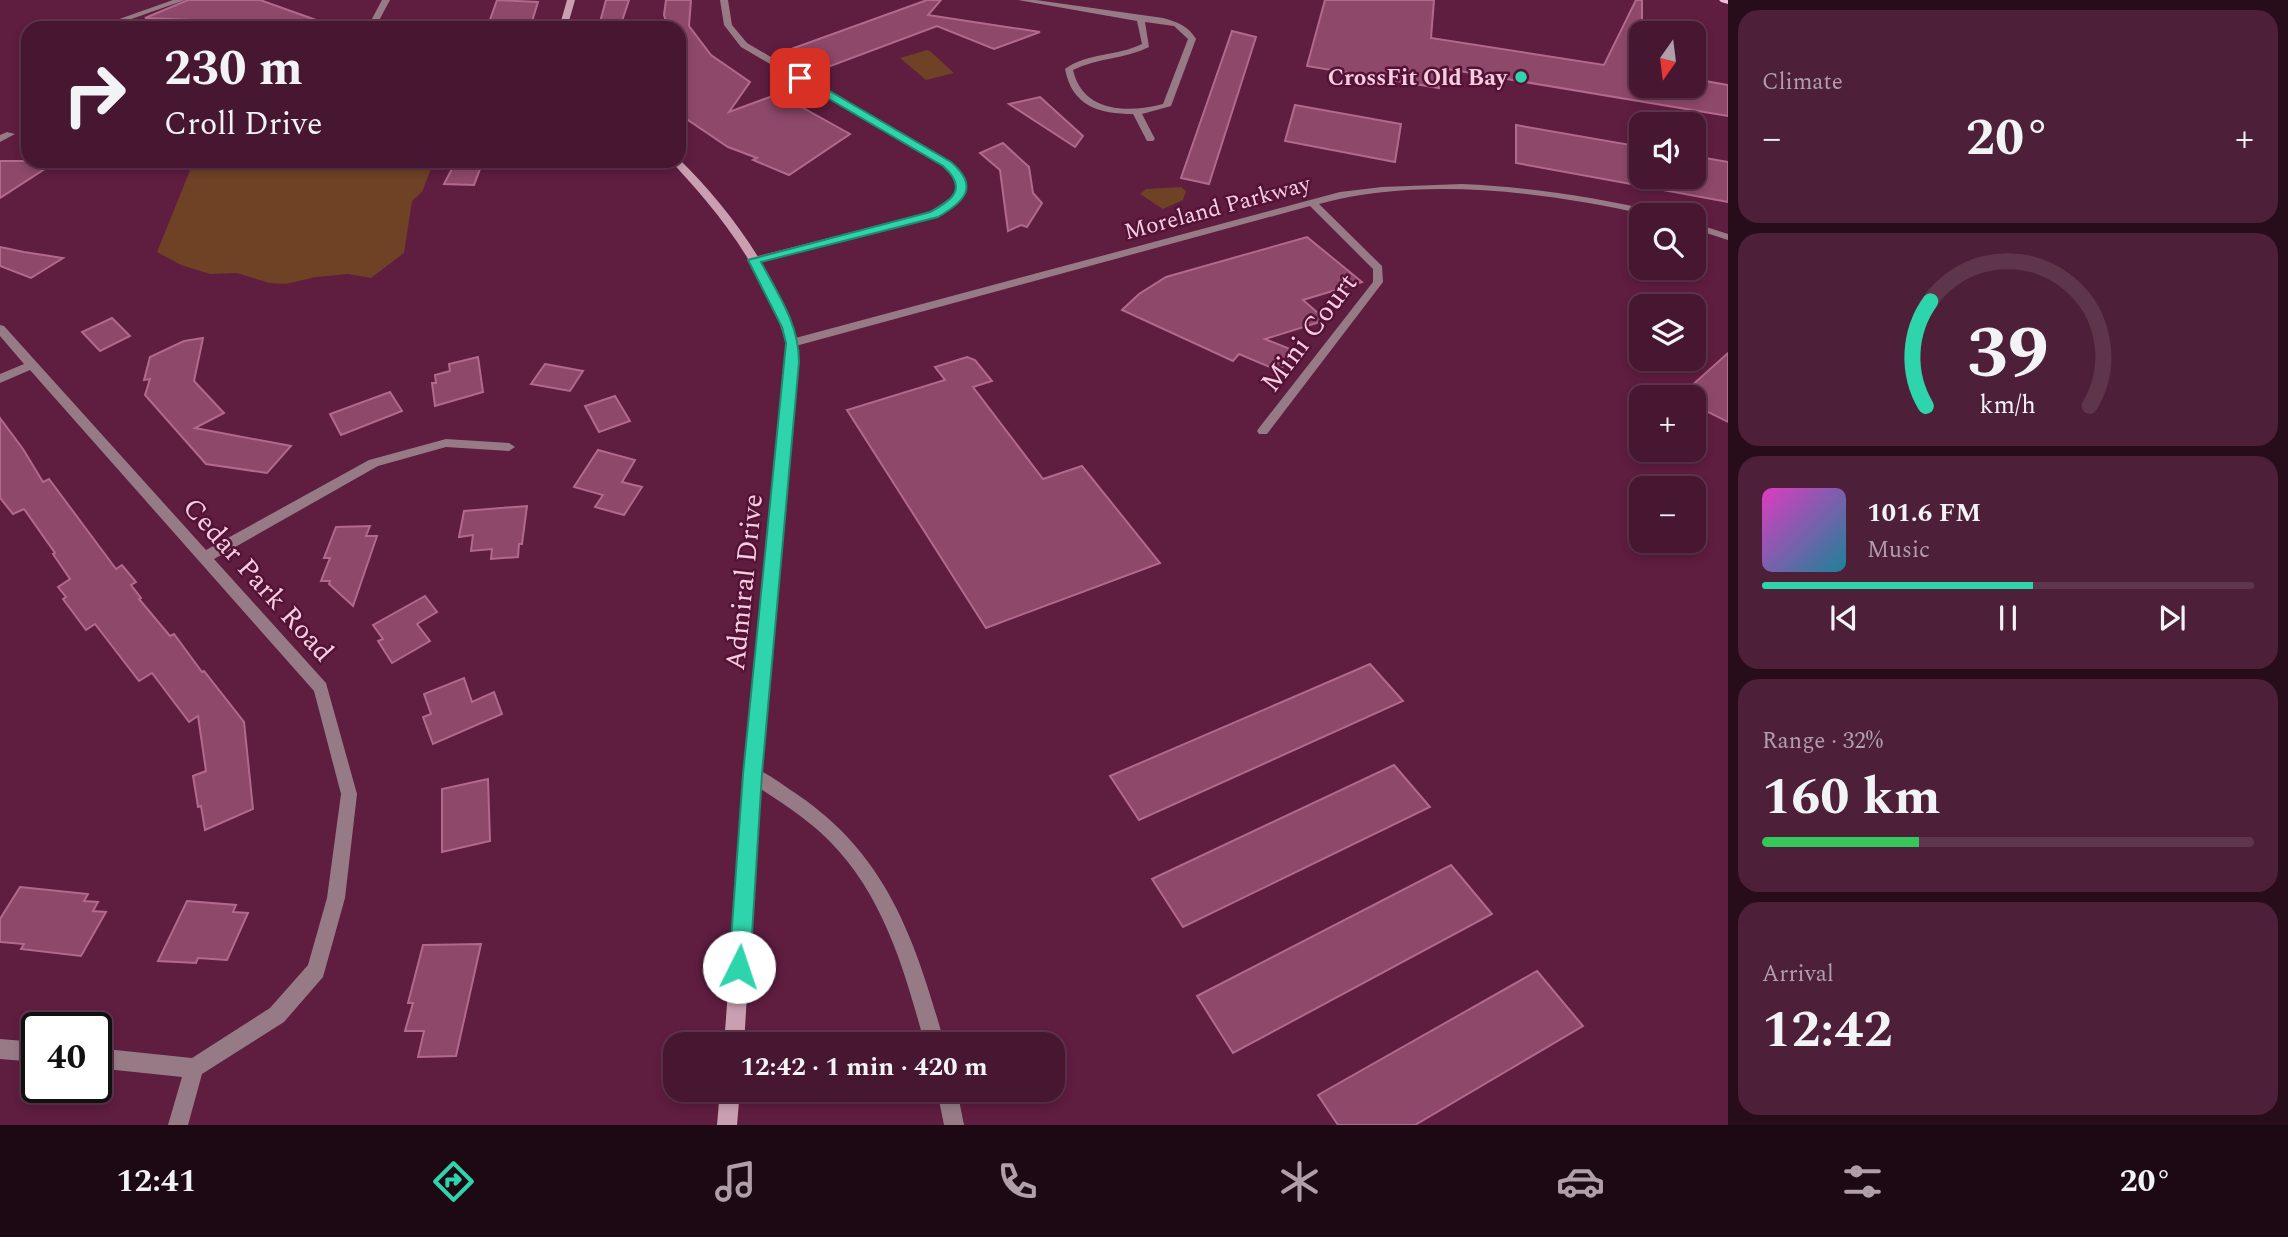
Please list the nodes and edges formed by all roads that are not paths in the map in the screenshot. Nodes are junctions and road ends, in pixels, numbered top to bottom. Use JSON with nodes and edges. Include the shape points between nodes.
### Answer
{"nodes":[{"id":1,"x":181,"y":0,"type":"edge"},
{"id":2,"x":386,"y":0,"type":"edge"},
{"id":3,"x":571,"y":0,"type":"edge"},
{"id":4,"x":724,"y":0,"type":"edge"},
{"id":5,"x":1022,"y":0,"type":"edge"},
{"id":6,"x":1141,"y":19,"type":"junction"},
{"id":7,"x":119,"y":21,"type":"edge"},
{"id":8,"x":375,"y":21,"type":"edge"},
{"id":9,"x":565,"y":21,"type":"edge"},
{"id":10,"x":1137,"y":112,"type":"junction"},
{"id":11,"x":10,"y":134,"type":"dead end"},
{"id":12,"x":0,"y":139,"type":"edge"},
{"id":13,"x":1150,"y":139,"type":"dead end"},
{"id":14,"x":682,"y":168,"type":"edge"},
{"id":15,"x":1311,"y":203,"type":"junction"},
{"id":16,"x":1629,"y":209,"type":"edge"},
{"id":17,"x":1706,"y":230,"type":"edge"},
{"id":18,"x":1728,"y":237,"type":"edge"},
{"id":19,"x":754,"y":260,"type":"junction"},
{"id":20,"x":0,"y":329,"type":"edge"},
{"id":21,"x":792,"y":343,"type":"junction"},
{"id":22,"x":32,"y":365,"type":"junction"},
{"id":23,"x":0,"y":379,"type":"edge"},
{"id":24,"x":1264,"y":431,"type":"dead end"},
{"id":25,"x":509,"y":447,"type":"dead end"},
{"id":26,"x":205,"y":557,"type":"junction"},
{"id":27,"x":752,"y":774,"type":"junction"},
{"id":28,"x":735,"y":1032,"type":"edge"},
{"id":29,"x":932,"y":1032,"type":"edge"},
{"id":30,"x":0,"y":1049,"type":"edge"},
{"id":31,"x":21,"y":1051,"type":"edge"},
{"id":32,"x":112,"y":1060,"type":"edge"},
{"id":33,"x":194,"y":1068,"type":"junction"},
{"id":34,"x":729,"y":1102,"type":"edge"},
{"id":35,"x":949,"y":1102,"type":"edge"},
{"id":36,"x":178,"y":1125,"type":"edge"},
{"id":37,"x":727,"y":1125,"type":"edge"},
{"id":38,"x":954,"y":1125,"type":"edge"}],
"edges":[{"from":1,"to":7,"type":"street"},
{"from":2,"to":8,"type":"street"},
{"from":3,"to":9,"type":"street"},
{"from":4,"to":19,"type":"street","via":[[728,30],[744,45],[947,164],[958,173],[962,185],[951,205],[934,214]]},
{"from":5,"to":6,"type":"street"},
{"from":6,"to":10,"type":"street","via":[[1177,23],[1192,39],[1167,106]]},
{"from":6,"to":10,"type":"street","via":[[1146,45],[1069,69],[1074,90],[1089,103]]},
{"from":10,"to":13,"type":"street"},
{"from":11,"to":12,"type":"street"},
{"from":14,"to":19,"type":"street","name":"Admiral Drive"},
{"from":15,"to":16,"type":"street","name":"Moreland Parkway","via":[[1387,189],[1481,186],[1550,193]]},
{"from":15,"to":21,"type":"street","name":"Moreland Parkway"},
{"from":15,"to":24,"type":"street","name":"Mini Court","via":[[1366,253],[1378,268],[1378,282]]},
{"from":17,"to":18,"type":"street"},
{"from":19,"to":21,"type":"street","name":"Admiral Drive","via":[[782,311]]},
{"from":20,"to":22,"type":"street","name":"Cedar Park Road"},
{"from":21,"to":27,"type":"street","name":"Admiral Drive"},
{"from":22,"to":23,"type":"street"},
{"from":22,"to":26,"type":"street","name":"Cedar Park Road"},
{"from":25,"to":26,"type":"street","via":[[446,443],[374,463]]},
{"from":26,"to":33,"type":"street","name":"Cedar Park Road","via":[[321,688],[349,794],[336,898],[316,970],[277,1015]]},
{"from":27,"to":28,"type":"street","name":"Admiral Drive"},
{"from":27,"to":29,"type":"street","via":[[827,827],[864,867],[894,923]]},
{"from":30,"to":31,"type":"street"},
{"from":32,"to":33,"type":"street"},
{"from":33,"to":36,"type":"street"},
{"from":34,"to":37,"type":"street"},
{"from":35,"to":38,"type":"street"}]}
